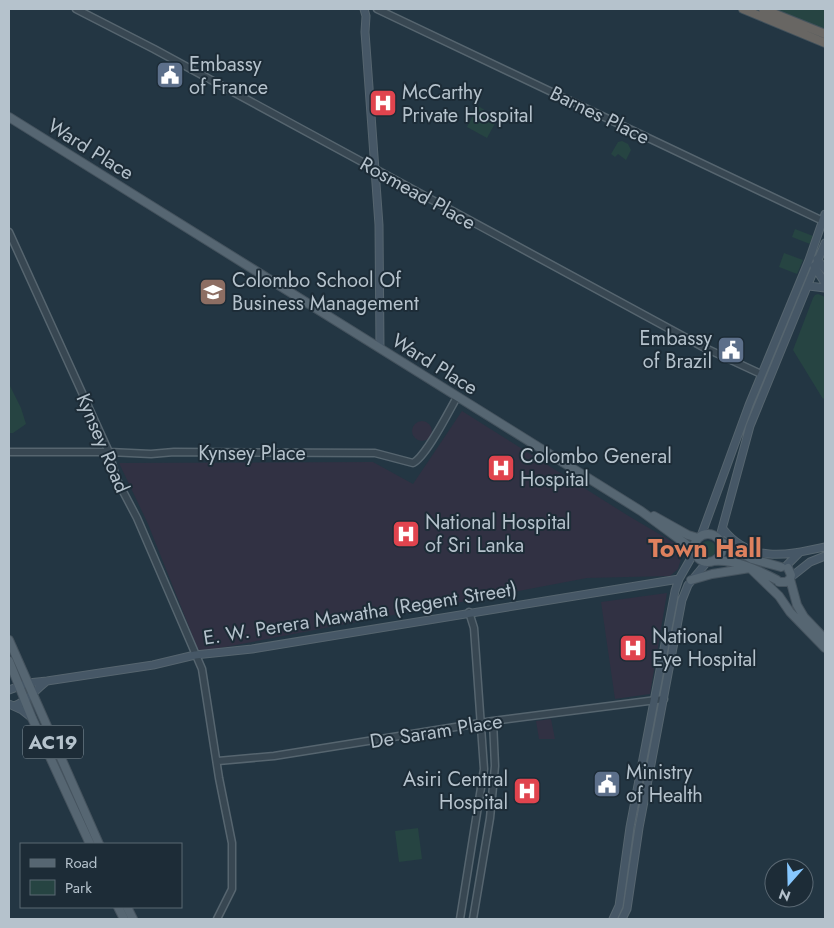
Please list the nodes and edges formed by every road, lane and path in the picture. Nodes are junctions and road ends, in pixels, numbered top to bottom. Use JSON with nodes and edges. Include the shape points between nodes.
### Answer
{"nodes":[{"id":1,"x":76,"y":9,"type":"edge"},
{"id":2,"x":364,"y":9,"type":"edge"},
{"id":3,"x":378,"y":9,"type":"edge"},
{"id":4,"x":743,"y":9,"type":"edge"},
{"id":5,"x":763,"y":9,"type":"edge"},
{"id":6,"x":825,"y":34,"type":"edge"},
{"id":7,"x":825,"y":43,"type":"edge"},
{"id":8,"x":9,"y":117,"type":"edge"},
{"id":9,"x":375,"y":169,"type":"junction"},
{"id":10,"x":824,"y":218,"type":"edge"},
{"id":11,"x":9,"y":232,"type":"edge"},
{"id":12,"x":825,"y":243,"type":"edge"},
{"id":13,"x":810,"y":257,"type":"junction"},
{"id":14,"x":818,"y":264,"type":"junction"},
{"id":15,"x":825,"y":269,"type":"edge"},
{"id":16,"x":825,"y":282,"type":"edge"},
{"id":17,"x":809,"y":286,"type":"junction"},
{"id":18,"x":825,"y":288,"type":"edge"},
{"id":19,"x":380,"y":348,"type":"junction"},
{"id":20,"x":761,"y":374,"type":"junction"},
{"id":21,"x":457,"y":397,"type":"junction"},
{"id":22,"x":9,"y":452,"type":"edge"},
{"id":23,"x":109,"y":452,"type":"junction"},
{"id":24,"x":640,"y":511,"type":"junction"},
{"id":25,"x":723,"y":529,"type":"junction"},
{"id":26,"x":700,"y":537,"type":"junction"},
{"id":27,"x":720,"y":541,"type":"junction"},
{"id":28,"x":825,"y":548,"type":"edge"},
{"id":29,"x":694,"y":551,"type":"junction"},
{"id":30,"x":800,"y":552,"type":"junction"},
{"id":31,"x":825,"y":556,"type":"edge"},
{"id":32,"x":710,"y":562,"type":"junction"},
{"id":33,"x":750,"y":568,"type":"junction"},
{"id":34,"x":785,"y":568,"type":"junction"},
{"id":35,"x":791,"y":578,"type":"junction"},
{"id":36,"x":679,"y":579,"type":"junction"},
{"id":37,"x":691,"y":580,"type":"junction"},
{"id":38,"x":778,"y":581,"type":"junction"},
{"id":39,"x":779,"y":596,"type":"junction"},
{"id":40,"x":469,"y":612,"type":"junction"},
{"id":41,"x":825,"y":639,"type":"edge"},
{"id":42,"x":9,"y":640,"type":"edge"},
{"id":43,"x":825,"y":648,"type":"edge"},
{"id":44,"x":194,"y":655,"type":"junction"},
{"id":45,"x":9,"y":662,"type":"edge"},
{"id":46,"x":47,"y":681,"type":"junction"},
{"id":47,"x":28,"y":683,"type":"junction"},
{"id":48,"x":19,"y":686,"type":"junction"},
{"id":49,"x":9,"y":690,"type":"edge"},
{"id":50,"x":32,"y":694,"type":"junction"},
{"id":51,"x":654,"y":699,"type":"junction"},
{"id":52,"x":664,"y":699,"type":"junction"},
{"id":53,"x":25,"y":701,"type":"junction"},
{"id":54,"x":11,"y":705,"type":"edge"},
{"id":55,"x":32,"y":718,"type":"junction"},
{"id":56,"x":493,"y":721,"type":"junction"},
{"id":57,"x":481,"y":724,"type":"junction"},
{"id":58,"x":218,"y":761,"type":"junction"},
{"id":59,"x":90,"y":843,"type":"edge"},
{"id":60,"x":99,"y":843,"type":"edge"},
{"id":61,"x":217,"y":919,"type":"edge"},
{"id":62,"x":460,"y":919,"type":"edge"},
{"id":63,"x":474,"y":919,"type":"edge"},
{"id":64,"x":613,"y":919,"type":"edge"},
{"id":65,"x":622,"y":919,"type":"edge"}],
"edges":[{"from":1,"to":9,"type":"street","name":"Rosmead Place"},
{"from":2,"to":9,"type":"main road"},
{"from":3,"to":10,"type":"street","name":"Barnes Place"},
{"from":4,"to":7,"type":"highway"},
{"from":5,"to":6,"type":"highway"},
{"from":8,"to":19,"type":"main road","name":"Ward Place"},
{"from":9,"to":19,"type":"main road"},
{"from":9,"to":20,"type":"street","name":"Rosmead Place","via":[[702,347]]},
{"from":10,"to":13,"type":"main road"},
{"from":11,"to":23,"type":"street","name":"Kynsey Road"},
{"from":12,"to":14,"type":"main road"},
{"from":13,"to":14,"type":"main road"},
{"from":13,"to":20,"type":"main road"},
{"from":14,"to":15,"type":"main road"},
{"from":14,"to":16,"type":"main road"},
{"from":14,"to":17,"type":"main road"},
{"from":17,"to":18,"type":"main road"},
{"from":17,"to":25,"type":"main road","via":[[750,426]]},
{"from":19,"to":21,"type":"main road","name":"Ward Place"},
{"from":20,"to":26,"type":"main road"},
{"from":21,"to":23,"type":"street","name":"Kynsey Place","via":[[426,450],[413,463],[375,453]]},
{"from":21,"to":24,"type":"main road","name":"Ward Place"},
{"from":22,"to":23,"type":"street","name":"Kynsey Place"},
{"from":23,"to":44,"type":"street","name":"Kynsey Road","via":[[116,478],[138,518]]},
{"from":24,"to":26,"type":"main road","name":"Ward Place","via":[[688,535]]},
{"from":24,"to":29,"type":"main road","name":"Ward Place"},
{"from":25,"to":27,"type":"main road"},
{"from":25,"to":30,"type":"main road","via":[[731,540],[756,552],[777,555]]},
{"from":26,"to":27,"type":"main road","via":[[713,535]]},
{"from":26,"to":29,"type":"main road","via":[[695,542]]},
{"from":27,"to":32,"type":"main road","via":[[720,555]]},
{"from":27,"to":34,"type":"main road","via":[[752,559]]},
{"from":28,"to":30,"type":"main road"},
{"from":29,"to":32,"type":"main road","via":[[699,558]]},
{"from":29,"to":36,"type":"main road"},
{"from":30,"to":34,"type":"main road"},
{"from":31,"to":35,"type":"main road","via":[[810,562]]},
{"from":32,"to":33,"type":"main road","via":[[722,560]]},
{"from":32,"to":37,"type":"main road"},
{"from":33,"to":37,"type":"main road"},
{"from":33,"to":38,"type":"main road"},
{"from":33,"to":39,"type":"main road"},
{"from":34,"to":35,"type":"main road","via":[[791,572]]},
{"from":34,"to":38,"type":"main road","via":[[776,572]]},
{"from":35,"to":38,"type":"main road","via":[[786,582]]},
{"from":35,"to":41,"type":"main road","via":[[797,605]]},
{"from":36,"to":40,"type":"main road","name":"E. W. Perera Mawatha (Regent Street)"},
{"from":36,"to":51,"type":"main road"},
{"from":37,"to":52,"type":"main road","via":[[682,600]]},
{"from":38,"to":39,"type":"main road"},
{"from":39,"to":43,"type":"main road"},
{"from":40,"to":44,"type":"main road","name":"E. W. Perera Mawatha (Regent Street)","via":[[252,649]]},
{"from":40,"to":57,"type":"street","via":[[474,628]]},
{"from":42,"to":47,"type":"main road","number":"AC19"},
{"from":44,"to":46,"type":"main road","name":"E. W. Perera Mawatha (Regent Street)","via":[[153,665]]},
{"from":44,"to":58,"type":"street","name":"Kynsey Road","via":[[202,669]]},
{"from":45,"to":48,"type":"main road","number":"AC19"},
{"from":46,"to":47,"type":"main road","name":"E. W. Perera Mawatha (Regent Street)"},
{"from":46,"to":50,"type":"main road"},
{"from":47,"to":48,"type":"main road","name":"E. W. Perera Mawatha (Regent Street)"},
{"from":47,"to":50,"type":"main road","number":"AC19"},
{"from":48,"to":49,"type":"main road","name":"E. W. Perera Mawatha (Regent Street)"},
{"from":48,"to":53,"type":"main road","number":"AC19"},
{"from":50,"to":53,"type":"main road"},
{"from":50,"to":60,"type":"main road","number":"AC19"},
{"from":51,"to":52,"type":"street","name":"De Saram Place"},
{"from":51,"to":56,"type":"street","name":"De Saram Place"},
{"from":51,"to":64,"type":"main road","via":[[619,906]]},
{"from":52,"to":65,"type":"main road","via":[[638,830],[627,908]]},
{"from":53,"to":54,"type":"main road"},
{"from":53,"to":55,"type":"main road","number":"AC19"},
{"from":54,"to":55,"type":"main road"},
{"from":55,"to":59,"type":"main road","number":"AC19"},
{"from":56,"to":57,"type":"street","name":"De Saram Place"},
{"from":56,"to":63,"type":"street","via":[[490,818]]},
{"from":57,"to":58,"type":"street","name":"De Saram Place","via":[[274,756]]},
{"from":57,"to":62,"type":"street","via":[[484,768]]},
{"from":58,"to":61,"type":"street","name":"Kynsey Road","via":[[232,843],[233,876],[232,888]]}]}
